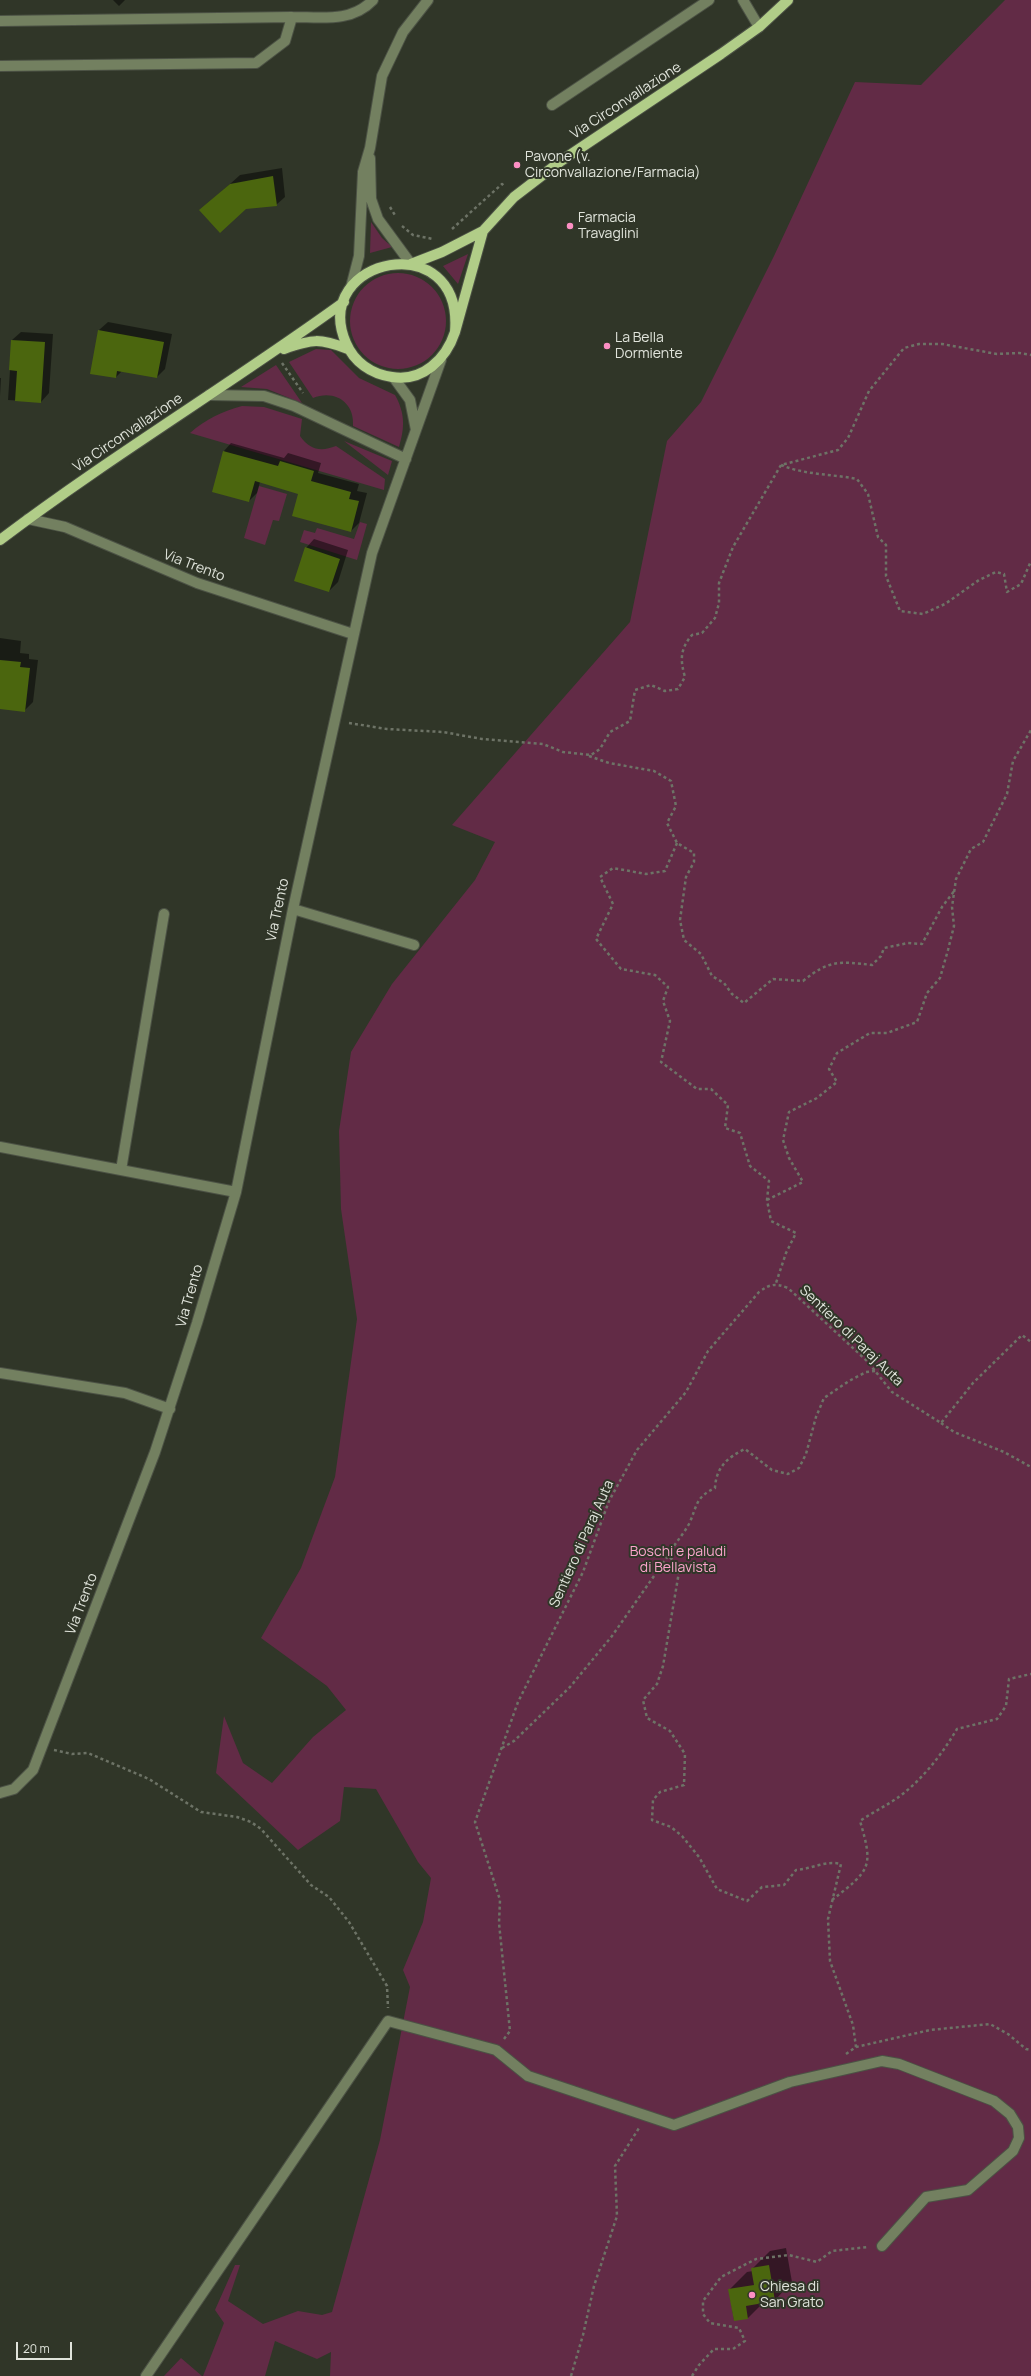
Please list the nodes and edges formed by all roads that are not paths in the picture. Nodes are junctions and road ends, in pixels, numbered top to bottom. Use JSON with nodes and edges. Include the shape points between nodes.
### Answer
{"nodes":[{"id":1,"x":372,"y":0,"type":"edge"},
{"id":2,"x":428,"y":0,"type":"edge"},
{"id":3,"x":709,"y":0,"type":"edge"},
{"id":4,"x":744,"y":0,"type":"edge"},
{"id":5,"x":788,"y":0,"type":"edge"},
{"id":6,"x":292,"y":17,"type":"junction"},
{"id":7,"x":0,"y":21,"type":"edge"},
{"id":8,"x":759,"y":27,"type":"junction"},
{"id":9,"x":0,"y":66,"type":"edge"},
{"id":10,"x":552,"y":105,"type":"dead end"},
{"id":11,"x":370,"y":148,"type":"junction"},
{"id":12,"x":483,"y":231,"type":"junction"},
{"id":13,"x":411,"y":264,"type":"junction"},
{"id":14,"x":352,"y":287,"type":"junction"},
{"id":15,"x":344,"y":302,"type":"junction"},
{"id":16,"x":455,"y":332,"type":"junction"},
{"id":17,"x":348,"y":348,"type":"junction"},
{"id":18,"x":275,"y":352,"type":"junction"},
{"id":19,"x":441,"y":360,"type":"junction"},
{"id":20,"x":394,"y":378,"type":"junction"},
{"id":21,"x":209,"y":396,"type":"junction"},
{"id":22,"x":416,"y":431,"type":"junction"},
{"id":23,"x":406,"y":459,"type":"junction"},
{"id":24,"x":28,"y":519,"type":"junction"},
{"id":25,"x":0,"y":540,"type":"edge"},
{"id":26,"x":352,"y":634,"type":"junction"},
{"id":27,"x":292,"y":909,"type":"junction"},
{"id":28,"x":164,"y":914,"type":"dead end"},
{"id":29,"x":414,"y":945,"type":"dead end"},
{"id":30,"x":0,"y":1148,"type":"edge"},
{"id":31,"x":121,"y":1170,"type":"junction"},
{"id":32,"x":236,"y":1192,"type":"junction"},
{"id":33,"x":0,"y":1373,"type":"edge"},
{"id":34,"x":170,"y":1409,"type":"junction"},
{"id":35,"x":0,"y":1793,"type":"edge"},
{"id":36,"x":882,"y":2246,"type":"road end"},
{"id":37,"x":146,"y":2376,"type":"edge"}],
"edges":[{"from":1,"to":6,"type":"street","via":[[365,8],[345,18]]},
{"from":2,"to":11,"type":"street","via":[[403,32],[382,76]]},
{"from":3,"to":10,"type":"street"},
{"from":4,"to":8,"type":"street"},
{"from":5,"to":8,"type":"main road","name":"Via Circonvallazione"},
{"from":6,"to":7,"type":"street"},
{"from":6,"to":9,"type":"street","via":[[285,41],[256,63]]},
{"from":8,"to":12,"type":"main road","name":"Via Circonvallazione","via":[[680,83],[562,160],[514,197]]},
{"from":11,"to":13,"type":"street","via":[[371,199],[378,219]]},
{"from":11,"to":14,"type":"street","via":[[363,172],[359,256]]},
{"from":12,"to":13,"type":"main road","name":"Via Circonvallazione","via":[[442,252]]},
{"from":12,"to":16,"type":"main road","name":"Via Circonvallazione"},
{"from":13,"to":14,"type":"main road","name":"Via Circonvallazione","via":[[398,263],[372,269]]},
{"from":13,"to":16,"type":"main road","name":"Via Circonvallazione","via":[[437,278],[447,290],[456,318]]},
{"from":14,"to":15,"type":"main road","name":"Via Circonvallazione"},
{"from":15,"to":17,"type":"main road","name":"Via Circonvallazione","via":[[341,326]]},
{"from":15,"to":18,"type":"main road","name":"Via Circonvallazione"},
{"from":16,"to":19,"type":"main road","name":"Via Circonvallazione"},
{"from":17,"to":18,"type":"main road","name":"Via Circonvallazione","via":[[329,341],[312,340]]},
{"from":17,"to":20,"type":"main road","name":"Via Circonvallazione","via":[[356,360],[367,369]]},
{"from":18,"to":21,"type":"main road","name":"Via Circonvallazione"},
{"from":19,"to":20,"type":"main road","name":"Via Circonvallazione","via":[[419,374]]},
{"from":19,"to":22,"type":"street","name":"Via Trento"},
{"from":20,"to":22,"type":"street","via":[[410,400]]},
{"from":21,"to":23,"type":"street","via":[[264,396],[294,406]]},
{"from":21,"to":24,"type":"main road","name":"Via Circonvallazione"},
{"from":22,"to":23,"type":"street","name":"Via Trento"},
{"from":23,"to":26,"type":"street","name":"Via Trento","via":[[372,553]]},
{"from":24,"to":25,"type":"main road","name":"Via Circonvallazione"},
{"from":24,"to":26,"type":"street","name":"Via Trento","via":[[64,527],[197,583]]},
{"from":26,"to":27,"type":"street","name":"Via Trento"},
{"from":27,"to":29,"type":"street"},
{"from":27,"to":32,"type":"street","name":"Via Trento"},
{"from":28,"to":31,"type":"street"},
{"from":30,"to":31,"type":"street"},
{"from":31,"to":32,"type":"street"},
{"from":32,"to":34,"type":"street","name":"Via Trento"},
{"from":33,"to":34,"type":"street","via":[[125,1393]]},
{"from":34,"to":35,"type":"street","name":"Via Trento","via":[[33,1770],[14,1789]]},
{"from":36,"to":37,"type":"street","via":[[926,2197],[968,2190],[1013,2150],[1018,2138],[1018,2127],[1010,2114],[994,2101],[899,2064],[882,2061],[790,2082],[674,2124],[528,2076],[496,2050],[388,2020]]}]}
